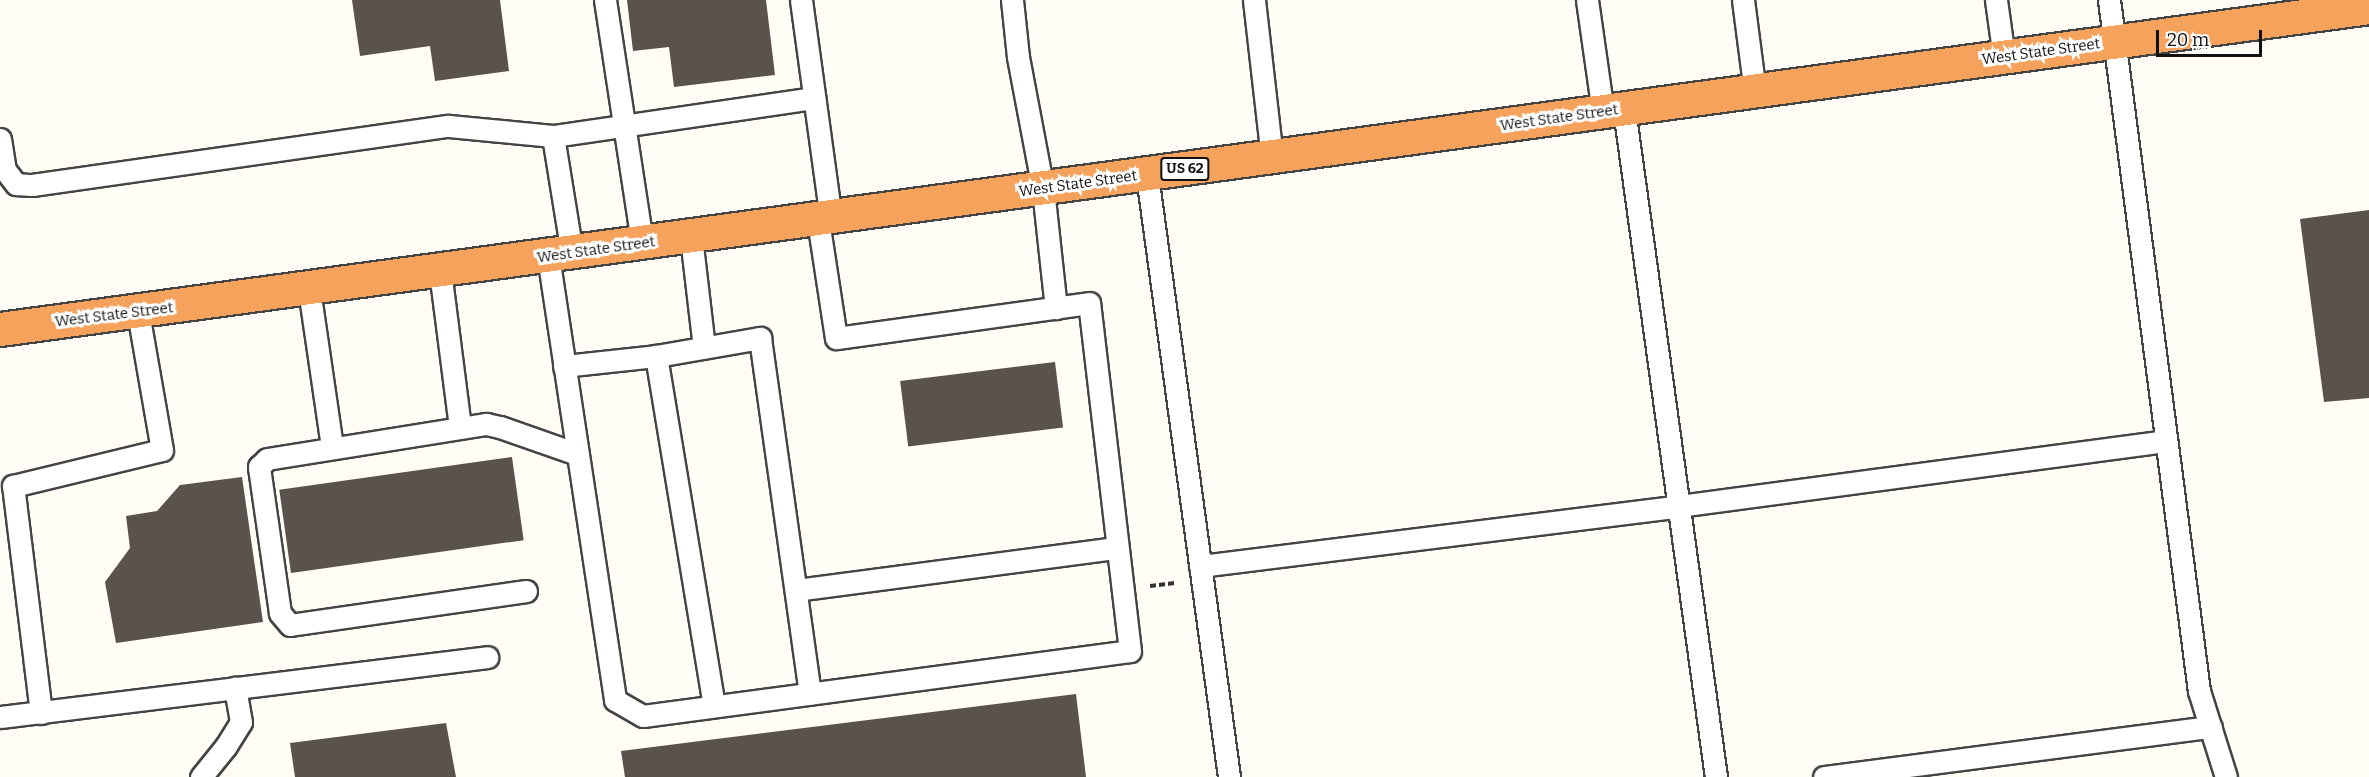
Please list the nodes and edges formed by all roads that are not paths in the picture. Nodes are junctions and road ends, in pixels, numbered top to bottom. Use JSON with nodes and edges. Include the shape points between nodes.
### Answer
{"nodes":[{"id":1,"x":605,"y":0,"type":"edge"},
{"id":2,"x":801,"y":0,"type":"edge"},
{"id":3,"x":1012,"y":0,"type":"edge"},
{"id":4,"x":1254,"y":0,"type":"edge"},
{"id":5,"x":1587,"y":0,"type":"edge"},
{"id":6,"x":1743,"y":0,"type":"edge"},
{"id":7,"x":1996,"y":0,"type":"edge"},
{"id":8,"x":2109,"y":0,"type":"edge"},
{"id":9,"x":2317,"y":7,"type":"edge"},
{"id":10,"x":2369,"y":7,"type":"edge"},
{"id":11,"x":2115,"y":42,"type":"junction"},
{"id":12,"x":2004,"y":58,"type":"junction"},
{"id":13,"x":1755,"y":92,"type":"junction"},
{"id":14,"x":814,"y":98,"type":"junction"},
{"id":15,"x":1614,"y":111,"type":"junction"},
{"id":16,"x":623,"y":127,"type":"junction"},
{"id":17,"x":553,"y":136,"type":"junction"},
{"id":18,"x":0,"y":139,"type":"edge"},
{"id":19,"x":1272,"y":158,"type":"junction"},
{"id":20,"x":1147,"y":174,"type":"junction"},
{"id":21,"x":1043,"y":189,"type":"junction"},
{"id":22,"x":824,"y":219,"type":"junction"},
{"id":23,"x":691,"y":237,"type":"junction"},
{"id":24,"x":642,"y":243,"type":"junction"},
{"id":25,"x":560,"y":255,"type":"junction"},
{"id":26,"x":440,"y":271,"type":"junction"},
{"id":27,"x":309,"y":289,"type":"junction"},
{"id":28,"x":1056,"y":308,"type":"junction"},
{"id":29,"x":138,"y":312,"type":"junction"},
{"id":30,"x":0,"y":329,"type":"edge"},
{"id":31,"x":704,"y":347,"type":"junction"},
{"id":32,"x":656,"y":356,"type":"junction"},
{"id":33,"x":564,"y":366,"type":"junction"},
{"id":34,"x":460,"y":428,"type":"junction"},
{"id":35,"x":2166,"y":441,"type":"junction"},
{"id":36,"x":332,"y":447,"type":"junction"},
{"id":37,"x":577,"y":454,"type":"junction"},
{"id":38,"x":1679,"y":506,"type":"junction"},
{"id":39,"x":1118,"y":548,"type":"junction"},
{"id":40,"x":1201,"y":573,"type":"junction"},
{"id":41,"x":796,"y":590,"type":"junction"},
{"id":42,"x":526,"y":591,"type":"dead end"},
{"id":43,"x":487,"y":657,"type":"dead end"},
{"id":44,"x":235,"y":688,"type":"junction"},
{"id":45,"x":810,"y":694,"type":"junction"},
{"id":46,"x":714,"y":706,"type":"junction"},
{"id":47,"x":41,"y":713,"type":"junction"},
{"id":48,"x":0,"y":717,"type":"edge"},
{"id":49,"x":2211,"y":727,"type":"junction"},
{"id":50,"x":201,"y":777,"type":"edge"},
{"id":51,"x":1229,"y":777,"type":"edge"},
{"id":52,"x":1716,"y":777,"type":"edge"},
{"id":53,"x":1824,"y":777,"type":"edge"},
{"id":54,"x":2226,"y":777,"type":"edge"}],
"edges":[{"from":1,"to":16,"type":"lane"},
{"from":2,"to":14,"type":"lane"},
{"from":3,"to":21,"type":"lane","via":[[1018,57]]},
{"from":4,"to":19,"type":"lane"},
{"from":5,"to":15,"type":"lane"},
{"from":6,"to":13,"type":"lane"},
{"from":7,"to":12,"type":"lane"},
{"from":8,"to":11,"type":"lane"},
{"from":9,"to":10,"type":"highway","name":"West State Street","number":"US 62"},
{"from":9,"to":11,"type":"highway","name":"West State Street","number":"US 62"},
{"from":11,"to":12,"type":"highway","name":"West State Street","number":"US 62"},
{"from":11,"to":35,"type":"lane"},
{"from":12,"to":13,"type":"highway","name":"West State Street","number":"US 62"},
{"from":13,"to":15,"type":"highway","name":"West State Street","number":"US 62"},
{"from":14,"to":16,"type":"lane"},
{"from":14,"to":22,"type":"lane"},
{"from":15,"to":19,"type":"highway","name":"West State Street","number":"US 62"},
{"from":15,"to":38,"type":"lane"},
{"from":16,"to":17,"type":"lane"},
{"from":16,"to":24,"type":"lane"},
{"from":17,"to":18,"type":"lane","via":[[449,126],[32,185],[16,184],[5,170]]},
{"from":17,"to":25,"type":"lane"},
{"from":19,"to":20,"type":"highway","name":"West State Street","number":"US 62"},
{"from":20,"to":21,"type":"highway","name":"West State Street","number":"US 62"},
{"from":20,"to":40,"type":"lane"},
{"from":21,"to":22,"type":"highway","name":"West State Street","number":"US 62"},
{"from":21,"to":28,"type":"lane"},
{"from":22,"to":23,"type":"highway","name":"West State Street","number":"US 62"},
{"from":22,"to":28,"type":"lane","via":[[836,338]]},
{"from":23,"to":24,"type":"highway","name":"West State Street","number":"US 62"},
{"from":23,"to":31,"type":"lane"},
{"from":24,"to":25,"type":"highway","name":"West State Street","number":"US 62"},
{"from":25,"to":26,"type":"highway","name":"West State Street","number":"US 62"},
{"from":25,"to":33,"type":"lane"},
{"from":26,"to":27,"type":"highway","name":"West State Street","number":"US 62"},
{"from":26,"to":34,"type":"lane"},
{"from":27,"to":29,"type":"highway","name":"West State Street","number":"US 62"},
{"from":27,"to":36,"type":"lane"},
{"from":28,"to":39,"type":"lane","via":[[1089,303]]},
{"from":29,"to":30,"type":"highway","name":"West State Street","number":"US 62"},
{"from":29,"to":47,"type":"lane","via":[[162,450],[13,486]]},
{"from":31,"to":32,"type":"lane"},
{"from":31,"to":41,"type":"lane","via":[[760,338]]},
{"from":32,"to":33,"type":"lane"},
{"from":32,"to":46,"type":"lane"},
{"from":33,"to":37,"type":"lane"},
{"from":34,"to":36,"type":"lane"},
{"from":34,"to":37,"type":"lane","via":[[486,424],[500,427]]},
{"from":35,"to":38,"type":"lane"},
{"from":35,"to":49,"type":"lane","via":[[2199,691]]},
{"from":36,"to":42,"type":"lane","via":[[267,459],[259,467],[280,613],[290,625]]},
{"from":37,"to":46,"type":"lane","via":[[615,700],[643,716]]},
{"from":38,"to":40,"type":"lane"},
{"from":38,"to":52,"type":"lane"},
{"from":39,"to":41,"type":"lane"},
{"from":39,"to":45,"type":"lane","via":[[1130,651]]},
{"from":40,"to":51,"type":"lane"},
{"from":41,"to":45,"type":"lane"},
{"from":43,"to":44,"type":"lane"},
{"from":44,"to":47,"type":"lane"},
{"from":44,"to":50,"type":"lane","via":[[241,722]]},
{"from":45,"to":46,"type":"lane"},
{"from":47,"to":48,"type":"lane"},
{"from":49,"to":53,"type":"lane"},
{"from":49,"to":54,"type":"lane"}]}
